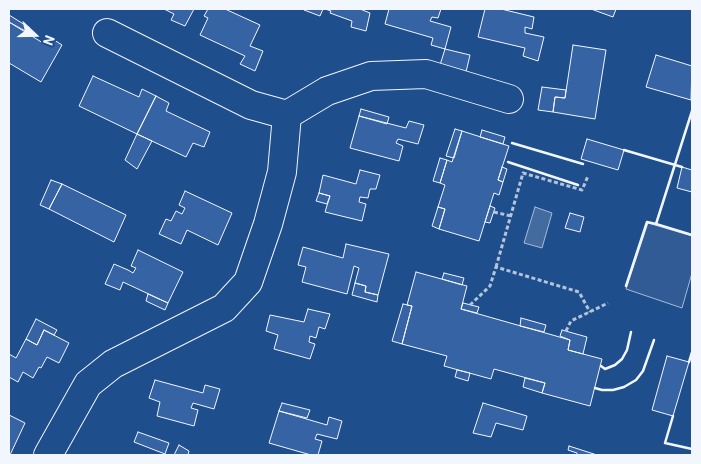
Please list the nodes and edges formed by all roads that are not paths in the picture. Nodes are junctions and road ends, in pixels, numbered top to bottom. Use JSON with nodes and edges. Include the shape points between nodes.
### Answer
{"nodes":[{"id":1,"x":106,"y":33,"type":"dead end"},
{"id":2,"x":509,"y":99,"type":"dead end"},
{"id":3,"x":287,"y":116,"type":"junction"},
{"id":4,"x":48,"y":455,"type":"edge"}],
"edges":[{"from":1,"to":3,"type":"street","via":[[251,105]]},
{"from":2,"to":3,"type":"street","via":[[426,74],[371,76],[327,91]]},
{"from":3,"to":4,"type":"street","via":[[282,172],[248,282],[224,308],[113,364],[88,384]]}]}
